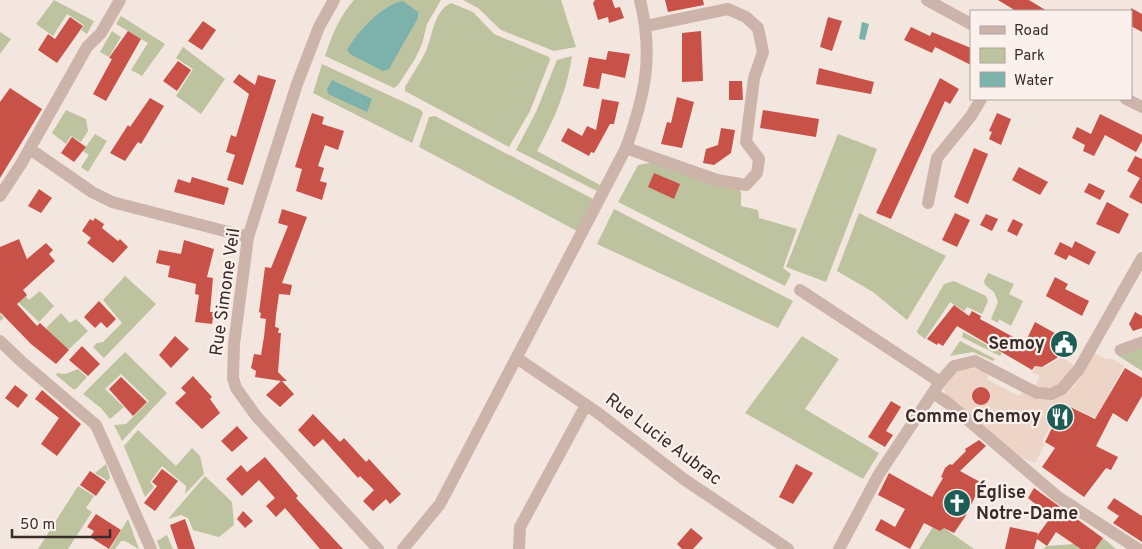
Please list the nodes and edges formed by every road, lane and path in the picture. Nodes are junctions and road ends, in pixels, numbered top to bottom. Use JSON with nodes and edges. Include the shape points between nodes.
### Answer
{"nodes":[{"id":1,"x":120,"y":0,"type":"edge"},
{"id":2,"x":334,"y":0,"type":"edge"},
{"id":3,"x":640,"y":0,"type":"edge"},
{"id":4,"x":927,"y":0,"type":"edge"},
{"id":5,"x":970,"y":23,"type":"edge"},
{"id":6,"x":646,"y":26,"type":"junction"},
{"id":7,"x":980,"y":100,"type":"edge"},
{"id":8,"x":1128,"y":100,"type":"edge"},
{"id":9,"x":1142,"y":107,"type":"edge"},
{"id":10,"x":626,"y":148,"type":"junction"},
{"id":11,"x":30,"y":149,"type":"junction"},
{"id":12,"x":0,"y":196,"type":"edge"},
{"id":13,"x":928,"y":203,"type":"dead end"},
{"id":14,"x":248,"y":237,"type":"junction"},
{"id":15,"x":1142,"y":258,"type":"edge"},
{"id":16,"x":800,"y":290,"type":"dead end"},
{"id":17,"x":0,"y":341,"type":"edge"},
{"id":18,"x":1142,"y":342,"type":"edge"},
{"id":19,"x":1120,"y":350,"type":"dead end"},
{"id":20,"x":518,"y":359,"type":"junction"},
{"id":21,"x":940,"y":382,"type":"junction"},
{"id":22,"x":933,"y":393,"type":"junction"},
{"id":23,"x":586,"y":405,"type":"junction"},
{"id":24,"x":1134,"y":548,"type":"edge"},
{"id":25,"x":151,"y":549,"type":"edge"},
{"id":26,"x":378,"y":549,"type":"edge"},
{"id":27,"x":404,"y":549,"type":"edge"},
{"id":28,"x":519,"y":549,"type":"edge"},
{"id":29,"x":788,"y":549,"type":"edge"},
{"id":30,"x":839,"y":549,"type":"edge"}],
"edges":[{"from":1,"to":11,"type":"street","via":[[101,33],[87,47]]},
{"from":2,"to":14,"type":"street","name":"Rue Simone Veil","via":[[319,27],[297,84]]},
{"from":3,"to":6,"type":"street"},
{"from":4,"to":5,"type":"street"},
{"from":6,"to":10,"type":"street","via":[[648,57],[641,102]]},
{"from":6,"to":10,"type":"street","via":[[728,9],[746,17],[758,28],[763,52],[754,78],[746,142],[759,159],[757,173],[746,185],[717,180]]},
{"from":7,"to":13,"type":"street","via":[[972,116],[937,158]]},
{"from":8,"to":9,"type":"street"},
{"from":10,"to":20,"type":"street"},
{"from":11,"to":12,"type":"street"},
{"from":11,"to":14,"type":"street","via":[[112,202]]},
{"from":14,"to":26,"type":"street","name":"Rue Simone Veil","via":[[234,344],[233,378],[236,388],[257,417]]},
{"from":15,"to":21,"type":"street","via":[[1091,348],[1062,389],[1051,394],[1037,393],[975,361],[954,366]]},
{"from":16,"to":21,"type":"street"},
{"from":17,"to":25,"type":"street","via":[[96,425]]},
{"from":18,"to":19,"type":"street"},
{"from":20,"to":23,"type":"street","name":"Rue Lucie Aubrac"},
{"from":20,"to":27,"type":"street","via":[[440,504]]},
{"from":21,"to":22,"type":"street"},
{"from":22,"to":24,"type":"street","via":[[1058,497]]},
{"from":22,"to":30,"type":"street","via":[[879,474]]},
{"from":23,"to":28,"type":"street","via":[[520,527]]},
{"from":23,"to":29,"type":"street","name":"Rue Lucie Aubrac","via":[[685,480]]}]}
